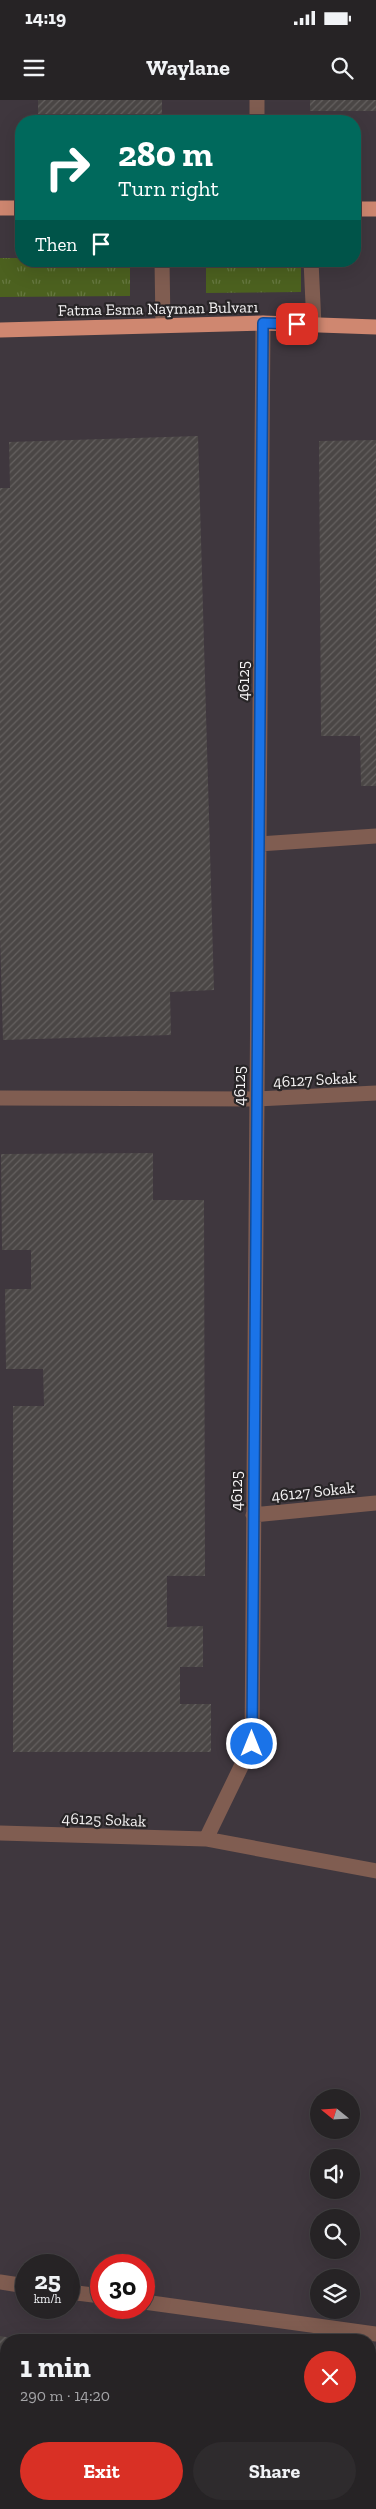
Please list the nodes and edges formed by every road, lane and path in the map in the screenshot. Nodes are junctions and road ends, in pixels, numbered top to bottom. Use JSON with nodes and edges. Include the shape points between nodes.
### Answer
{"nodes":[{"id":1,"x":257,"y":100,"type":"edge"},
{"id":2,"x":257,"y":115,"type":"edge"},
{"id":3,"x":0,"y":208,"type":"edge"},
{"id":4,"x":15,"y":208,"type":"edge"},
{"id":5,"x":361,"y":209,"type":"edge"},
{"id":6,"x":376,"y":209,"type":"edge"},
{"id":7,"x":162,"y":267,"type":"edge"},
{"id":8,"x":312,"y":267,"type":"edge"},
{"id":9,"x":263,"y":323,"type":"junction"},
{"id":10,"x":163,"y":325,"type":"junction"},
{"id":11,"x":314,"y":325,"type":"junction"},
{"id":12,"x":376,"y":327,"type":"edge"},
{"id":13,"x":0,"y":330,"type":"edge"},
{"id":14,"x":376,"y":836,"type":"edge"},
{"id":15,"x":259,"y":844,"type":"junction"},
{"id":16,"x":376,"y":1092,"type":"edge"},
{"id":17,"x":0,"y":1098,"type":"edge"},
{"id":18,"x":257,"y":1100,"type":"junction"},
{"id":19,"x":376,"y":1503,"type":"edge"},
{"id":20,"x":253,"y":1515,"type":"junction"},
{"id":21,"x":0,"y":1833,"type":"edge"},
{"id":22,"x":206,"y":1839,"type":"junction"},
{"id":23,"x":376,"y":1871,"type":"edge"},
{"id":24,"x":0,"y":2282,"type":"edge"},
{"id":25,"x":15,"y":2284,"type":"edge"},
{"id":26,"x":155,"y":2304,"type":"edge"},
{"id":27,"x":376,"y":2334,"type":"edge"}],
"edges":[{"from":1,"to":2,"type":"street"},
{"from":3,"to":4,"type":"main road"},
{"from":5,"to":6,"type":"main road"},
{"from":7,"to":10,"type":"street"},
{"from":8,"to":11,"type":"street"},
{"from":9,"to":10,"type":"main road","name":"Fatma Esma Nayman Bulvarı"},
{"from":9,"to":11,"type":"main road","name":"Fatma Esma Nayman Bulvarı"},
{"from":9,"to":15,"type":"street","name":"46125"},
{"from":10,"to":13,"type":"main road","name":"Fatma Esma Nayman Bulvarı"},
{"from":11,"to":12,"type":"main road","name":"Fatma Esma Nayman Bulvarı"},
{"from":14,"to":15,"type":"street"},
{"from":15,"to":18,"type":"street","name":"46125"},
{"from":16,"to":18,"type":"street","name":"46127 Sokak"},
{"from":17,"to":18,"type":"street","name":"46127 Sokak"},
{"from":18,"to":20,"type":"street","name":"46125"},
{"from":19,"to":20,"type":"street","name":"46127 Sokak"},
{"from":20,"to":22,"type":"street","name":"46125","via":[[252,1744]]},
{"from":21,"to":22,"type":"street","name":"46125 Sokak"},
{"from":22,"to":23,"type":"street","name":"46125 Sokak"},
{"from":24,"to":25,"type":"street"},
{"from":26,"to":27,"type":"street"}]}
